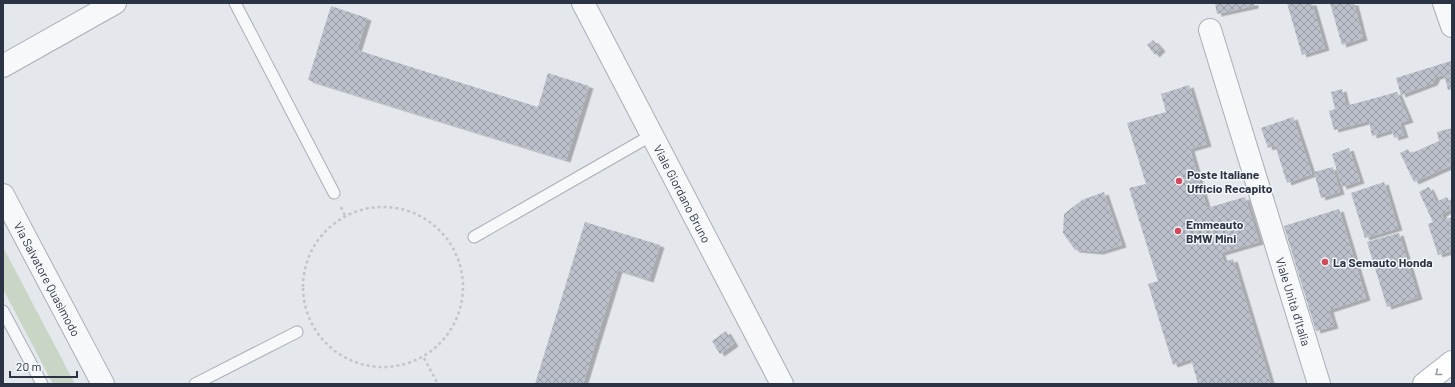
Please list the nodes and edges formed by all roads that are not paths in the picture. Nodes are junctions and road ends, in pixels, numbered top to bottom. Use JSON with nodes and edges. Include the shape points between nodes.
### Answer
{"nodes":[{"id":1,"x":115,"y":3,"type":"edge"},
{"id":2,"x":235,"y":3,"type":"edge"},
{"id":3,"x":583,"y":3,"type":"edge"},
{"id":4,"x":1444,"y":3,"type":"edge"},
{"id":5,"x":1452,"y":26,"type":"edge"},
{"id":6,"x":1210,"y":30,"type":"dead end"},
{"id":7,"x":3,"y":66,"type":"edge"},
{"id":8,"x":652,"y":135,"type":"junction"},
{"id":9,"x":334,"y":193,"type":"dead end"},
{"id":10,"x":3,"y":195,"type":"edge"},
{"id":11,"x":474,"y":237,"type":"dead end"},
{"id":12,"x":3,"y":311,"type":"edge"},
{"id":13,"x":297,"y":332,"type":"dead end"},
{"id":14,"x":1452,"y":362,"type":"edge"},
{"id":15,"x":42,"y":384,"type":"edge"},
{"id":16,"x":103,"y":384,"type":"edge"},
{"id":17,"x":195,"y":384,"type":"edge"},
{"id":18,"x":782,"y":384,"type":"edge"},
{"id":19,"x":1319,"y":384,"type":"edge"},
{"id":20,"x":1424,"y":384,"type":"edge"}],
"edges":[{"from":1,"to":7,"type":"street"},
{"from":2,"to":9,"type":"lane"},
{"from":3,"to":8,"type":"street","name":"Viale Giordano Bruno"},
{"from":4,"to":5,"type":"street"},
{"from":6,"to":19,"type":"street","name":"Viale Unità d'Italia"},
{"from":8,"to":11,"type":"lane"},
{"from":8,"to":18,"type":"street","name":"Viale Giordano Bruno"},
{"from":10,"to":16,"type":"street","name":"Via Salvatore Quasìmodo"},
{"from":12,"to":15,"type":"lane"},
{"from":13,"to":17,"type":"lane"},
{"from":14,"to":20,"type":"main road","one_way":true}]}
